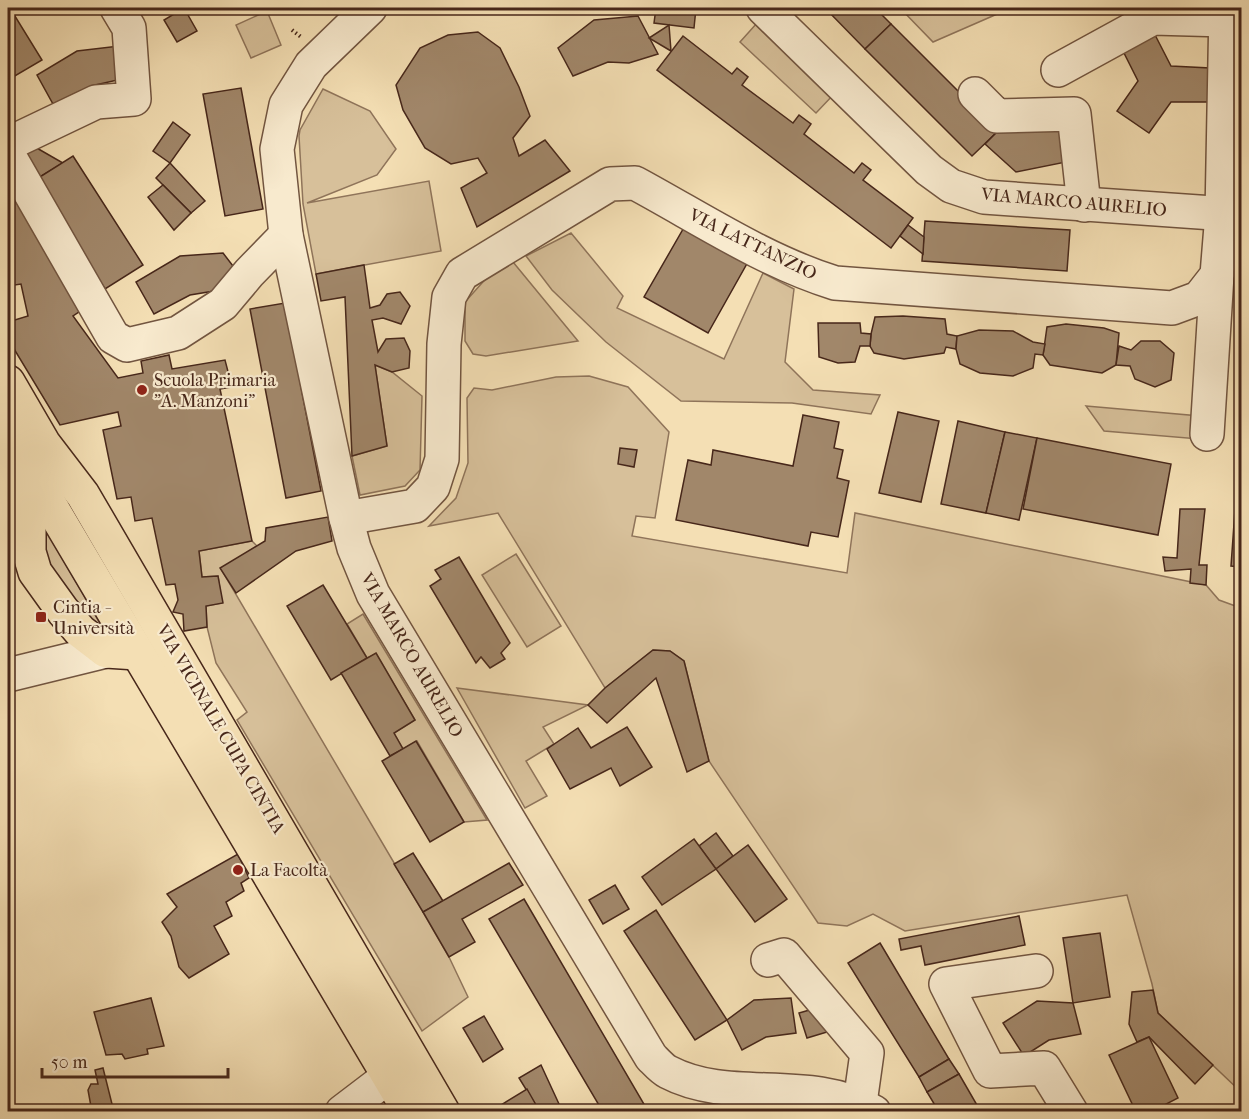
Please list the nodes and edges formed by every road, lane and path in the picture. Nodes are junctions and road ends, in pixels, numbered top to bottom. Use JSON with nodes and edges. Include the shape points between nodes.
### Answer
{"nodes":[{"id":1,"x":117,"y":8,"type":"edge"},
{"id":2,"x":370,"y":8,"type":"edge"},
{"id":3,"x":763,"y":8,"type":"edge"},
{"id":4,"x":1226,"y":14,"type":"edge"},
{"id":5,"x":1058,"y":70,"type":"dead end"},
{"id":6,"x":975,"y":94,"type":"dead end"},
{"id":7,"x":8,"y":144,"type":"edge"},
{"id":8,"x":8,"y":154,"type":"edge"},
{"id":9,"x":1084,"y":205,"type":"junction"},
{"id":10,"x":1232,"y":215,"type":"edge"},
{"id":11,"x":286,"y":235,"type":"junction"},
{"id":12,"x":1217,"y":275,"type":"junction"},
{"id":13,"x":8,"y":382,"type":"edge"},
{"id":14,"x":8,"y":434,"type":"edge"},
{"id":15,"x":1207,"y":434,"type":"dead end"},
{"id":16,"x":83,"y":495,"type":"junction"},
{"id":17,"x":38,"y":500,"type":"junction"},
{"id":18,"x":346,"y":518,"type":"junction"},
{"id":19,"x":8,"y":525,"type":"edge"},
{"id":20,"x":122,"y":652,"type":"junction"},
{"id":21,"x":8,"y":675,"type":"edge"},
{"id":22,"x":768,"y":960,"type":"dead end"},
{"id":23,"x":1036,"y":971,"type":"dead end"},
{"id":24,"x":388,"y":1077,"type":"junction"},
{"id":25,"x":867,"y":1107,"type":"edge"},
{"id":26,"x":342,"y":1112,"type":"edge"},
{"id":27,"x":410,"y":1112,"type":"edge"},
{"id":28,"x":444,"y":1112,"type":"edge"},
{"id":29,"x":1071,"y":1112,"type":"edge"}],
"edges":[{"from":1,"to":7,"type":"street","via":[[129,28],[134,99],[96,102]]},
{"from":2,"to":11,"type":"street","name":"VIA MARCO AURELIO","via":[[311,65],[286,105],[277,149]]},
{"from":3,"to":9,"type":"street","name":"VIA MARCO AURELIO","via":[[929,170],[951,186],[984,197]]},
{"from":4,"to":5,"type":"street","via":[[1153,18]]},
{"from":4,"to":10,"type":"street"},
{"from":6,"to":9,"type":"street","via":[[997,116],[1074,114]]},
{"from":8,"to":11,"type":"street","via":[[113,337],[127,345],[178,333],[223,304]]},
{"from":9,"to":10,"type":"street","name":"VIA MARCO AURELIO"},
{"from":10,"to":12,"type":"street"},
{"from":11,"to":18,"type":"street","name":"VIA MARCO AURELIO"},
{"from":12,"to":15,"type":"street"},
{"from":12,"to":18,"type":"street","name":"VIA LATTANZIO","via":[[1199,298],[1172,308],[835,283],[771,257],[634,183],[610,184],[462,274],[449,297],[442,459],[433,488],[415,506]]},
{"from":13,"to":16,"type":"main road","name":"VIA VICINALE CUPA CINTIA","via":[[44,444]]},
{"from":14,"to":17,"type":"main road","via":[[28,468]]},
{"from":16,"to":17,"type":"main road","via":[[58,491]]},
{"from":16,"to":28,"type":"main road","name":"VIA VICINALE CUPA CINTIA"},
{"from":17,"to":19,"type":"street","via":[[18,509]]},
{"from":17,"to":20,"type":"main road","name":"VIA VICINALE CUPA CINTIA"},
{"from":17,"to":20,"type":"main road","via":[[30,516],[30,552],[35,572],[80,631]]},
{"from":18,"to":25,"type":"street","name":"VIA MARCO AURELIO","via":[[373,594],[651,1057],[666,1071],[689,1081],[715,1087],[830,1094]]},
{"from":20,"to":21,"type":"street"},
{"from":20,"to":24,"type":"main road","name":"VIA VICINALE CUPA CINTIA"},
{"from":22,"to":25,"type":"street","via":[[784,955],[867,1053]]},
{"from":23,"to":29,"type":"street","via":[[946,984],[990,1071],[1044,1068]]},
{"from":24,"to":26,"type":"street"},
{"from":24,"to":27,"type":"main road","name":"VIA VICINALE CUPA CINTIA"}]}
